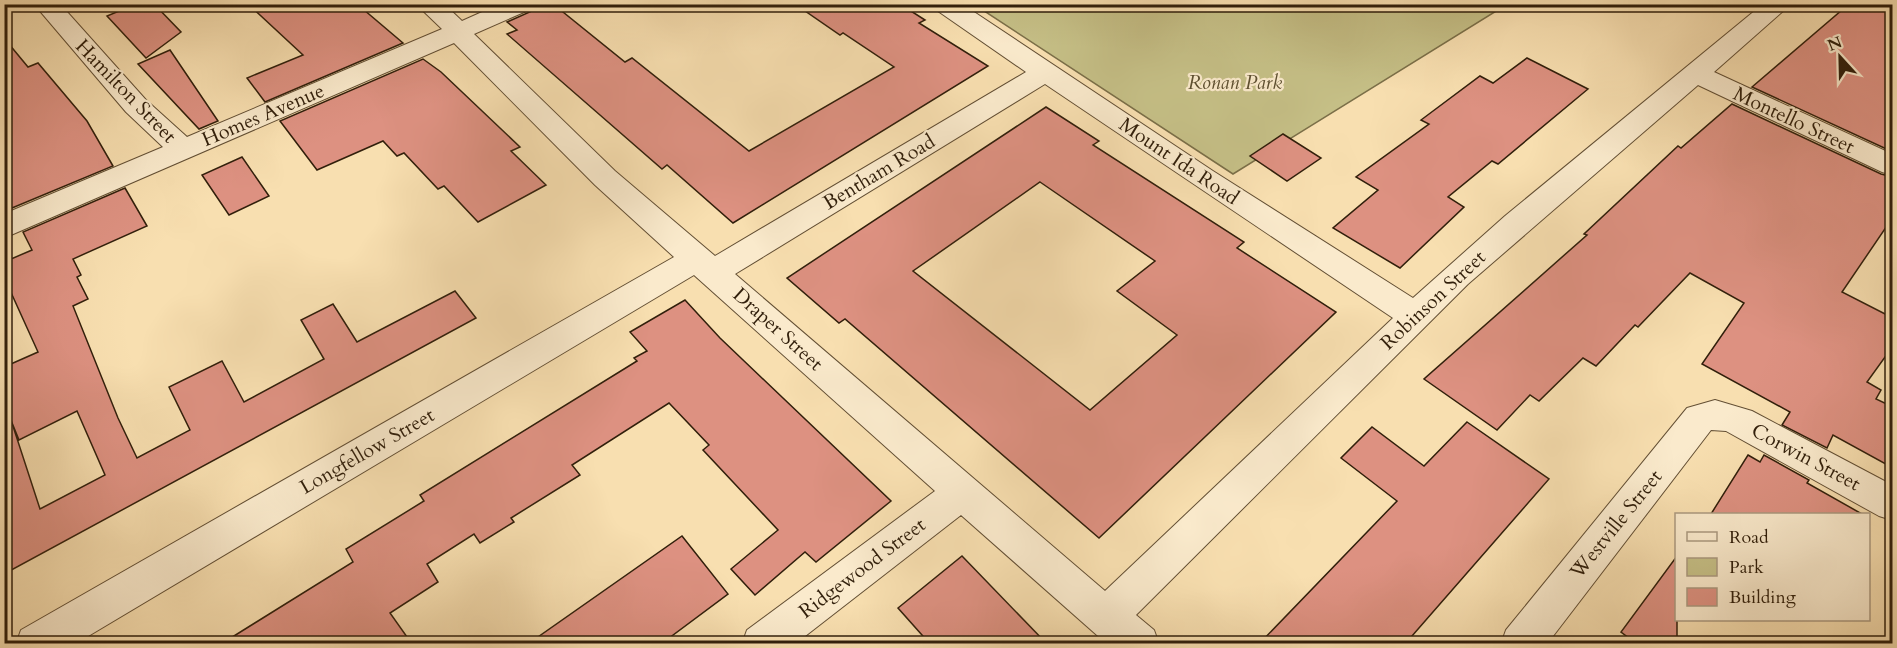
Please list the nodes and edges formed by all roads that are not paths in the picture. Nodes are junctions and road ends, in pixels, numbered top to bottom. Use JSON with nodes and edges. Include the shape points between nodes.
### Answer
{"nodes":[{"id":1,"x":46,"y":4,"type":"edge"},
{"id":2,"x":428,"y":4,"type":"edge"},
{"id":3,"x":522,"y":4,"type":"edge"},
{"id":4,"x":944,"y":4,"type":"edge"},
{"id":5,"x":1779,"y":4,"type":"edge"},
{"id":6,"x":458,"y":31,"type":"junction"},
{"id":7,"x":1045,"y":72,"type":"junction"},
{"id":8,"x":1696,"y":74,"type":"junction"},
{"id":9,"x":184,"y":150,"type":"junction"},
{"id":10,"x":1893,"y":165,"type":"edge"},
{"id":11,"x":4,"y":228,"type":"edge"},
{"id":12,"x":706,"y":265,"type":"junction"},
{"id":13,"x":1415,"y":316,"type":"junction"},
{"id":14,"x":1718,"y":415,"type":"joint"},
{"id":15,"x":962,"y":492,"type":"junction"},
{"id":16,"x":1893,"y":504,"type":"edge"},
{"id":17,"x":1106,"y":617,"type":"junction"},
{"id":18,"x":36,"y":644,"type":"edge"},
{"id":19,"x":762,"y":644,"type":"edge"},
{"id":20,"x":1139,"y":644,"type":"edge"},
{"id":21,"x":1521,"y":644,"type":"edge"}],
"edges":[{"from":1,"to":9,"type":"street","name":"Hamilton Street","via":[[136,106]]},
{"from":2,"to":6,"type":"street","name":"Draper Street"},
{"from":3,"to":6,"type":"street","name":"Homes Avenue"},
{"from":4,"to":7,"type":"street","name":"Mount Ida Road"},
{"from":5,"to":8,"type":"street","name":"Robinson Street"},
{"from":6,"to":9,"type":"street","name":"Homes Avenue"},
{"from":6,"to":12,"type":"street","name":"Draper Street","via":[[588,162]]},
{"from":7,"to":12,"type":"street","name":"Bentham Road"},
{"from":7,"to":13,"type":"street","name":"Mount Ida Road"},
{"from":8,"to":10,"type":"street","name":"Montello Street"},
{"from":8,"to":13,"type":"street","name":"Robinson Street","via":[[1509,230]]},
{"from":9,"to":11,"type":"street","name":"Homes Avenue"},
{"from":12,"to":15,"type":"street","name":"Draper Street"},
{"from":12,"to":18,"type":"street","name":"Longfellow Street"},
{"from":13,"to":17,"type":"street","name":"Robinson Street"},
{"from":14,"to":16,"type":"street","name":"Corwin Street","via":[[1739,421]]},
{"from":14,"to":21,"type":"street","name":"Westville Street","via":[[1700,418]]},
{"from":15,"to":17,"type":"street","name":"Draper Street"},
{"from":15,"to":19,"type":"street","name":"Ridgewood Street"},
{"from":17,"to":20,"type":"street","name":"Draper Street"}]}
